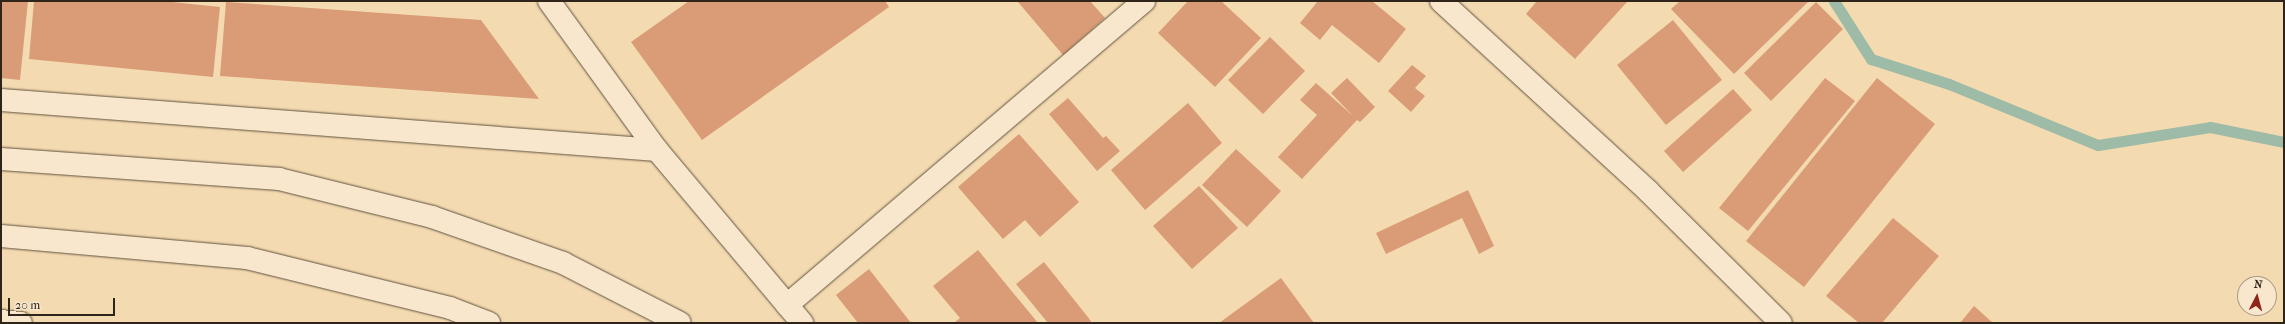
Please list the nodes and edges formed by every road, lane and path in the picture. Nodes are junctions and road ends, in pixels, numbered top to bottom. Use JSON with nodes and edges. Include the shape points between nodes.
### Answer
{"nodes":[{"id":1,"x":549,"y":1,"type":"edge"},
{"id":2,"x":1144,"y":1,"type":"edge"},
{"id":3,"x":1441,"y":1,"type":"edge"},
{"id":4,"x":1,"y":100,"type":"edge"},
{"id":5,"x":656,"y":150,"type":"junction"},
{"id":6,"x":1,"y":159,"type":"edge"},
{"id":7,"x":1,"y":236,"type":"edge"},
{"id":8,"x":787,"y":305,"type":"junction"},
{"id":9,"x":1,"y":322,"type":"edge"},
{"id":10,"x":21,"y":323,"type":"edge"},
{"id":11,"x":489,"y":323,"type":"edge"},
{"id":12,"x":680,"y":323,"type":"edge"},
{"id":13,"x":802,"y":323,"type":"edge"},
{"id":14,"x":1781,"y":323,"type":"edge"}],
"edges":[{"from":1,"to":5,"type":"street"},
{"from":2,"to":8,"type":"street"},
{"from":3,"to":14,"type":"street","via":[[1648,191]]},
{"from":4,"to":5,"type":"street"},
{"from":5,"to":8,"type":"street"},
{"from":6,"to":12,"type":"street","via":[[279,180],[432,217],[563,263]]},
{"from":7,"to":11,"type":"street","via":[[246,258],[450,308]]},
{"from":8,"to":13,"type":"street"},
{"from":9,"to":10,"type":"street"}]}
